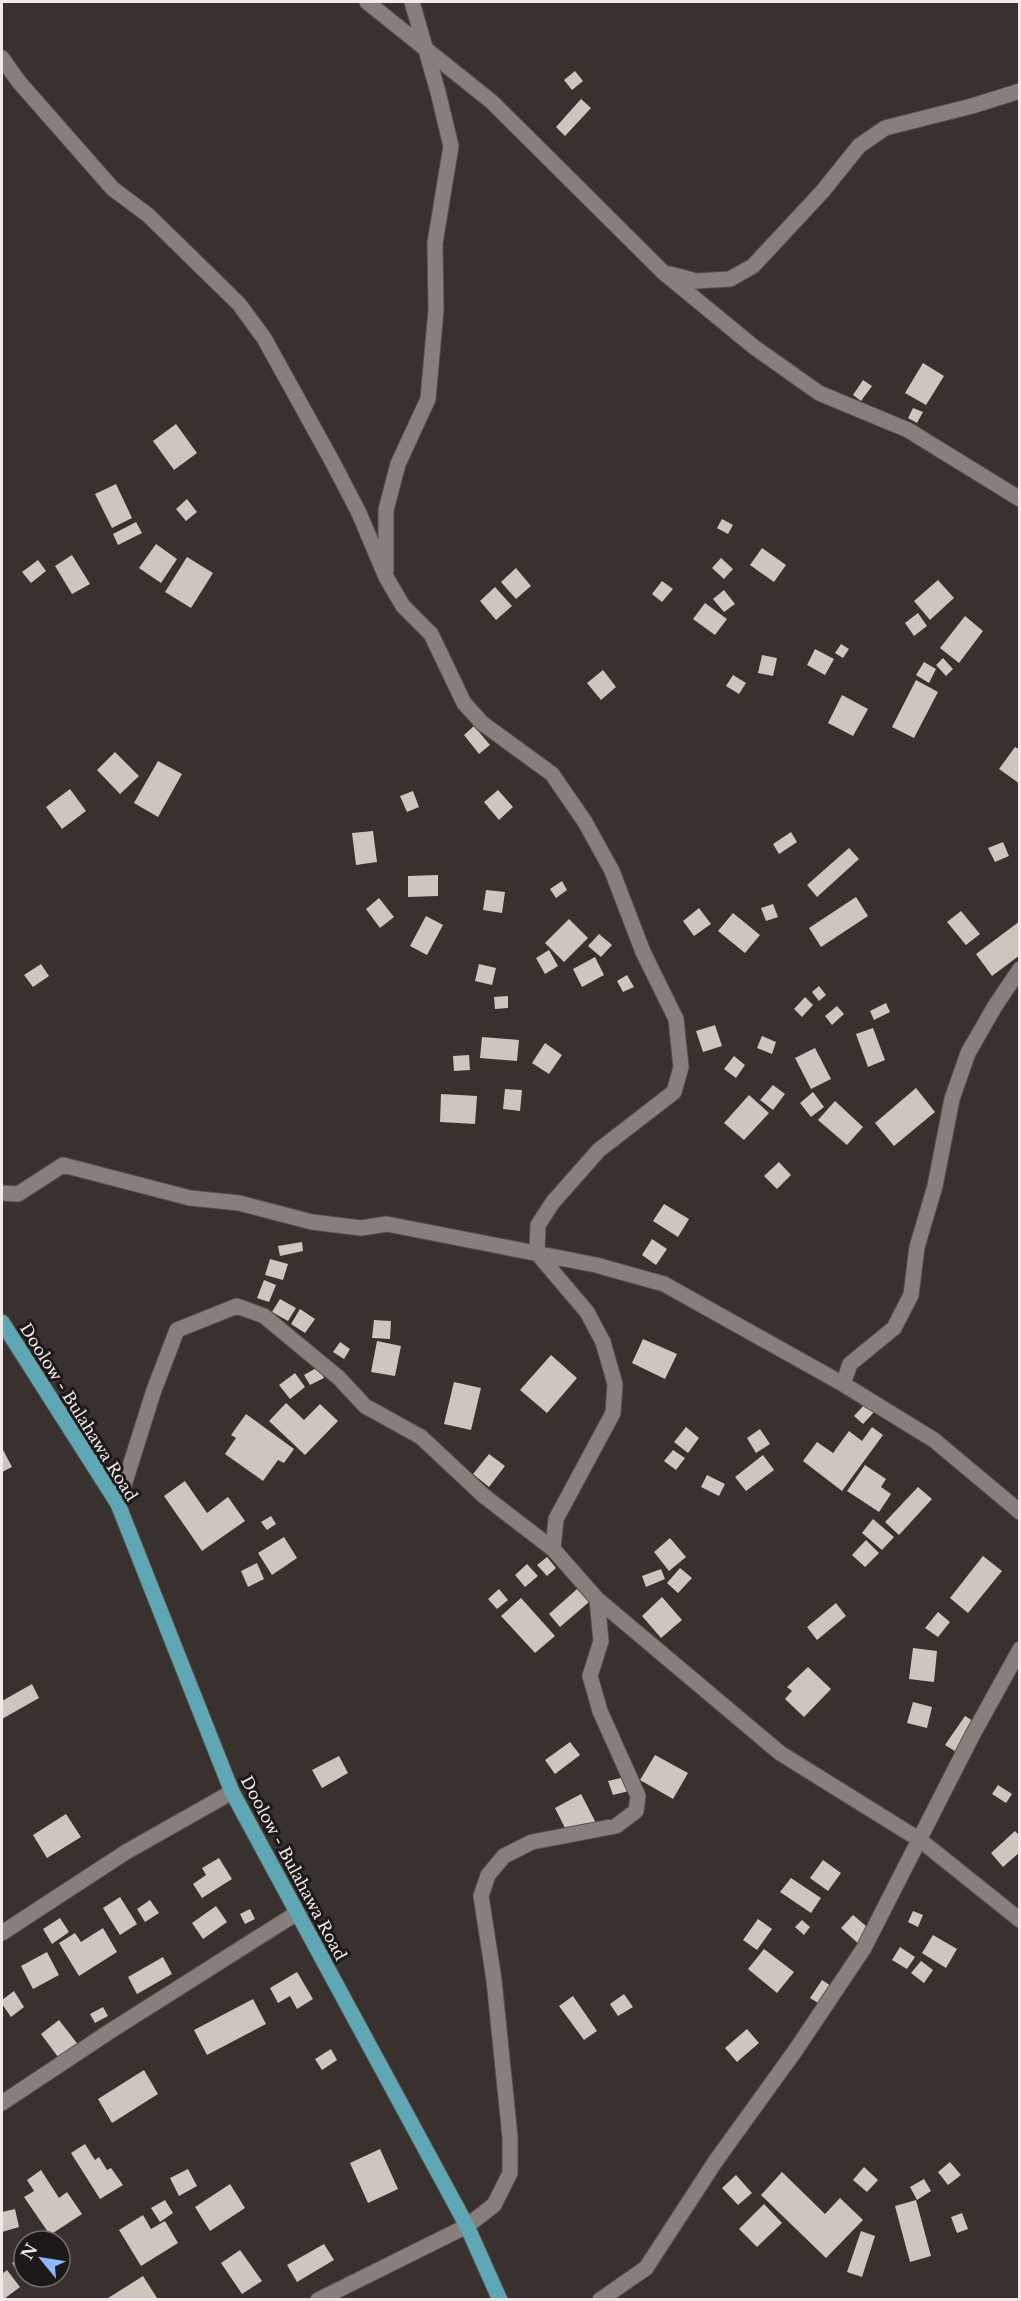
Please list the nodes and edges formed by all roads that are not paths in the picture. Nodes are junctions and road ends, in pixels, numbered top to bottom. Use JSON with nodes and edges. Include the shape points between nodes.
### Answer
{"nodes":[{"id":1,"x":367,"y":2,"type":"edge"},
{"id":2,"x":412,"y":2,"type":"edge"},
{"id":3,"x":425,"y":48,"type":"junction"},
{"id":4,"x":2,"y":58,"type":"edge"},
{"id":5,"x":1020,"y":91,"type":"edge"},
{"id":6,"x":664,"y":273,"type":"junction"},
{"id":7,"x":1020,"y":499,"type":"edge"},
{"id":8,"x":386,"y":577,"type":"junction"},
{"id":9,"x":1020,"y":969,"type":"edge"},
{"id":10,"x":2,"y":1193,"type":"edge"},
{"id":11,"x":537,"y":1254,"type":"junction"},
{"id":12,"x":2,"y":1322,"type":"edge"},
{"id":13,"x":843,"y":1384,"type":"junction"},
{"id":14,"x":118,"y":1504,"type":"junction"},
{"id":15,"x":1020,"y":1512,"type":"edge"},
{"id":16,"x":553,"y":1549,"type":"junction"},
{"id":17,"x":597,"y":1599,"type":"junction"},
{"id":18,"x":1020,"y":1649,"type":"edge"},
{"id":19,"x":232,"y":1792,"type":"junction"},
{"id":20,"x":920,"y":1840,"type":"junction"},
{"id":21,"x":297,"y":1913,"type":"junction"},
{"id":22,"x":1020,"y":1920,"type":"edge"},
{"id":23,"x":2,"y":1933,"type":"edge"},
{"id":24,"x":2,"y":2103,"type":"edge"},
{"id":25,"x":467,"y":2226,"type":"junction"},
{"id":26,"x":318,"y":2300,"type":"edge"},
{"id":27,"x":500,"y":2300,"type":"edge"},
{"id":28,"x":600,"y":2300,"type":"edge"}],
"edges":[{"from":1,"to":3,"type":"street"},
{"from":2,"to":3,"type":"street"},
{"from":3,"to":6,"type":"street","via":[[492,102]]},
{"from":3,"to":8,"type":"street","via":[[451,146],[435,243],[436,310],[428,399],[398,464],[386,510]]},
{"from":4,"to":8,"type":"street","via":[[113,189],[148,215],[239,304],[264,338],[328,452]]},
{"from":5,"to":6,"type":"street","via":[[885,128],[860,146],[753,266],[730,279],[696,281]]},
{"from":6,"to":7,"type":"street","via":[[754,347],[819,393],[908,430]]},
{"from":8,"to":11,"type":"street","via":[[403,606],[431,634],[464,703],[482,723],[552,774],[585,822],[612,871],[643,952],[676,1019],[681,1067],[674,1092],[599,1150],[553,1202],[538,1225]]},
{"from":9,"to":13,"type":"street","via":[[968,1053],[952,1099],[935,1186],[917,1247],[911,1295],[894,1328],[850,1364]]},
{"from":10,"to":11,"type":"street","via":[[18,1194],[63,1165],[190,1198],[239,1203],[312,1222],[361,1228],[387,1224]]},
{"from":11,"to":13,"type":"street","via":[[664,1284]]},
{"from":11,"to":16,"type":"street","via":[[587,1312],[603,1342],[615,1384],[613,1413],[556,1519]]},
{"from":12,"to":14,"type":"main road","name":"Doolow - Bulahawa Road"},
{"from":13,"to":15,"type":"street","via":[[934,1440]]},
{"from":14,"to":16,"type":"street","via":[[177,1330],[237,1306],[264,1316],[339,1378],[365,1406],[421,1437],[484,1496]]},
{"from":14,"to":19,"type":"main road","name":"Doolow - Bulahawa Road"},
{"from":16,"to":17,"type":"street"},
{"from":17,"to":20,"type":"street","via":[[780,1753]]},
{"from":17,"to":25,"type":"street","via":[[600,1641],[590,1676],[600,1711],[638,1796],[636,1811],[616,1826],[532,1842],[504,1856],[488,1875],[481,1896],[505,2077],[510,2173],[494,2205]]},
{"from":18,"to":20,"type":"street"},
{"from":19,"to":21,"type":"main road","name":"Doolow - Bulahawa Road"},
{"from":19,"to":23,"type":"street","via":[[126,1852]]},
{"from":20,"to":22,"type":"street"},
{"from":20,"to":28,"type":"street","via":[[864,1948],[646,2268]]},
{"from":21,"to":24,"type":"street"},
{"from":21,"to":25,"type":"main road","name":"Doolow - Bulahawa Road"},
{"from":25,"to":26,"type":"street"},
{"from":25,"to":27,"type":"main road","name":"Doolow - Bulahawa Road"}]}
